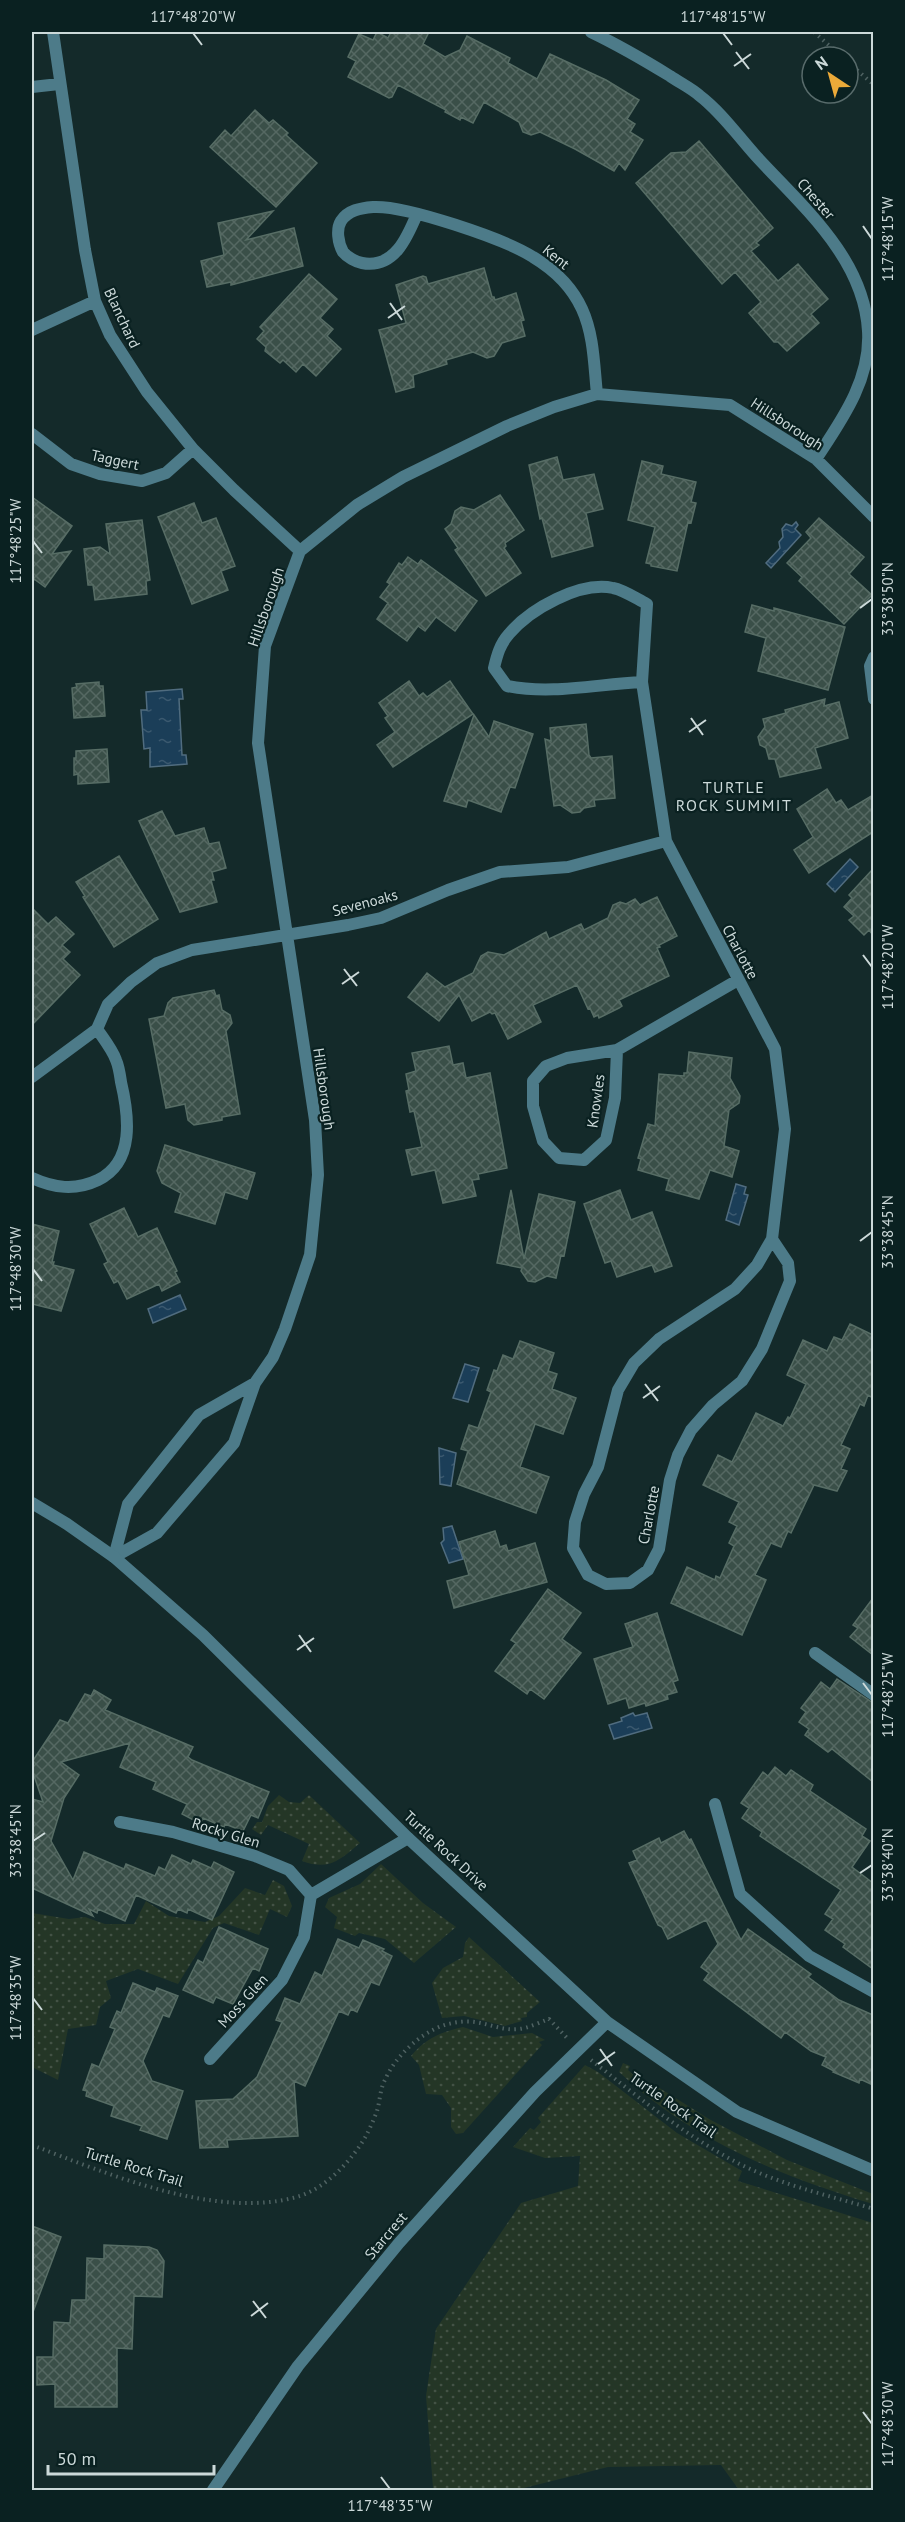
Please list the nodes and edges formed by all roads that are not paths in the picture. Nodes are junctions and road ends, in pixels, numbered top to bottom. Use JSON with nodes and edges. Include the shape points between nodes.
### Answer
{"nodes":[{"id":1,"x":53,"y":32,"type":"edge"},
{"id":2,"x":591,"y":32,"type":"edge"},
{"id":3,"x":59,"y":84,"type":"junction"},
{"id":4,"x":32,"y":87,"type":"edge"},
{"id":5,"x":417,"y":214,"type":"junction"},
{"id":6,"x":95,"y":301,"type":"junction"},
{"id":7,"x":32,"y":330,"type":"edge"},
{"id":8,"x":597,"y":394,"type":"junction"},
{"id":9,"x":32,"y":434,"type":"edge"},
{"id":10,"x":193,"y":449,"type":"junction"},
{"id":11,"x":816,"y":459,"type":"junction"},
{"id":12,"x":873,"y":517,"type":"edge"},
{"id":13,"x":300,"y":551,"type":"junction"},
{"id":14,"x":873,"y":657,"type":"edge"},
{"id":15,"x":642,"y":682,"type":"junction"},
{"id":16,"x":873,"y":699,"type":"edge"},
{"id":17,"x":666,"y":841,"type":"junction"},
{"id":18,"x":286,"y":936,"type":"junction"},
{"id":19,"x":738,"y":980,"type":"junction"},
{"id":20,"x":96,"y":1029,"type":"junction"},
{"id":21,"x":617,"y":1050,"type":"junction"},
{"id":22,"x":32,"y":1077,"type":"edge"},
{"id":23,"x":32,"y":1178,"type":"edge"},
{"id":24,"x":772,"y":1239,"type":"junction"},
{"id":25,"x":255,"y":1383,"type":"junction"},
{"id":26,"x":32,"y":1503,"type":"edge"},
{"id":27,"x":114,"y":1557,"type":"junction"},
{"id":28,"x":815,"y":1653,"type":"dead end"},
{"id":29,"x":873,"y":1695,"type":"edge"},
{"id":30,"x":715,"y":1804,"type":"dead end"},
{"id":31,"x":120,"y":1822,"type":"dead end"},
{"id":32,"x":408,"y":1838,"type":"junction"},
{"id":33,"x":311,"y":1895,"type":"junction"},
{"id":34,"x":873,"y":1992,"type":"edge"},
{"id":35,"x":608,"y":2022,"type":"junction"},
{"id":36,"x":210,"y":2059,"type":"dead end"},
{"id":37,"x":873,"y":2171,"type":"edge"},
{"id":38,"x":213,"y":2490,"type":"edge"}],
"edges":[{"from":1,"to":3,"type":"street","name":"Blanchard"},
{"from":2,"to":11,"type":"street","name":"Chester","via":[[628,50],[701,96],[809,212],[842,254],[864,306],[867,356],[848,408]]},
{"from":3,"to":4,"type":"street"},
{"from":3,"to":6,"type":"street","name":"Blanchard"},
{"from":5,"to":5,"type":"street","name":"Kent","via":[[375,207],[346,214],[339,224],[344,253],[371,265],[392,256],[405,243]]},
{"from":5,"to":8,"type":"street","name":"Kent","via":[[531,255],[554,271],[582,309],[590,331]]},
{"from":6,"to":7,"type":"street"},
{"from":6,"to":10,"type":"street","name":"Blanchard","via":[[128,365]]},
{"from":8,"to":11,"type":"street","name":"Hillsborough","via":[[730,405]]},
{"from":8,"to":13,"type":"street","name":"Hillsborough","via":[[507,426],[404,477],[357,505]]},
{"from":9,"to":10,"type":"street","name":"Taggert","via":[[71,464],[142,481],[166,473]]},
{"from":10,"to":13,"type":"street","name":"Blanchard"},
{"from":11,"to":12,"type":"street","name":"Hillsborough"},
{"from":13,"to":18,"type":"street","name":"Hillsborough","via":[[265,646],[258,744]]},
{"from":14,"to":16,"type":"street"},
{"from":15,"to":15,"type":"street","name":"Charlotte","via":[[528,690],[507,686],[494,668],[508,634],[539,608],[569,594],[614,588],[647,604]]},
{"from":15,"to":17,"type":"street","name":"Charlotte"},
{"from":17,"to":18,"type":"street","name":"Sevenoaks","via":[[568,867],[500,872],[381,918]]},
{"from":17,"to":19,"type":"street","name":"Charlotte"},
{"from":18,"to":20,"type":"street","name":"Sevenoaks","via":[[192,950],[157,963],[108,1004]]},
{"from":18,"to":25,"type":"street","name":"Hillsborough","via":[[315,1120],[318,1175],[310,1255],[273,1357]]},
{"from":19,"to":21,"type":"street","name":"Knowles"},
{"from":19,"to":24,"type":"street","name":"Charlotte","via":[[774,1049],[778,1072],[785,1129]]},
{"from":20,"to":22,"type":"street","name":"Sevenoaks"},
{"from":20,"to":23,"type":"street","via":[[119,1071],[128,1120],[124,1150],[110,1174],[85,1187],[43,1184]]},
{"from":21,"to":21,"type":"street","name":"Knowles","via":[[567,1058],[546,1066],[533,1081],[532,1106],[543,1141],[559,1158],[584,1160],[606,1140],[615,1098]]},
{"from":24,"to":24,"type":"street","name":"Charlotte","via":[[757,1265],[735,1289],[659,1338],[634,1363],[618,1390],[598,1467],[575,1522],[573,1548],[588,1575],[606,1584],[630,1583],[648,1570],[659,1549],[678,1455],[691,1430],[742,1381],[762,1349],[790,1281],[788,1263]]},
{"from":25,"to":27,"type":"street","name":"Hillsborough","via":[[234,1443],[157,1533]]},
{"from":25,"to":27,"type":"street","name":"Hillsborough","via":[[199,1414],[128,1504]]},
{"from":26,"to":27,"type":"street","name":"Turtle Rock Drive"},
{"from":27,"to":32,"type":"street","name":"Turtle Rock Drive","via":[[202,1635]]},
{"from":28,"to":29,"type":"street"},
{"from":30,"to":34,"type":"street","via":[[740,1894],[809,1956]]},
{"from":31,"to":33,"type":"street","name":"Rocky Glen","via":[[173,1832],[255,1856],[289,1870]]},
{"from":32,"to":33,"type":"street"},
{"from":32,"to":35,"type":"street","name":"Turtle Rock Drive"},
{"from":33,"to":36,"type":"street","name":"Moss Glen","via":[[304,1937],[282,1980]]},
{"from":35,"to":37,"type":"street","name":"Turtle Rock Drive","via":[[737,2112]]},
{"from":35,"to":38,"type":"street","name":"Starcrest","via":[[528,2100],[399,2243],[298,2366]]}]}
